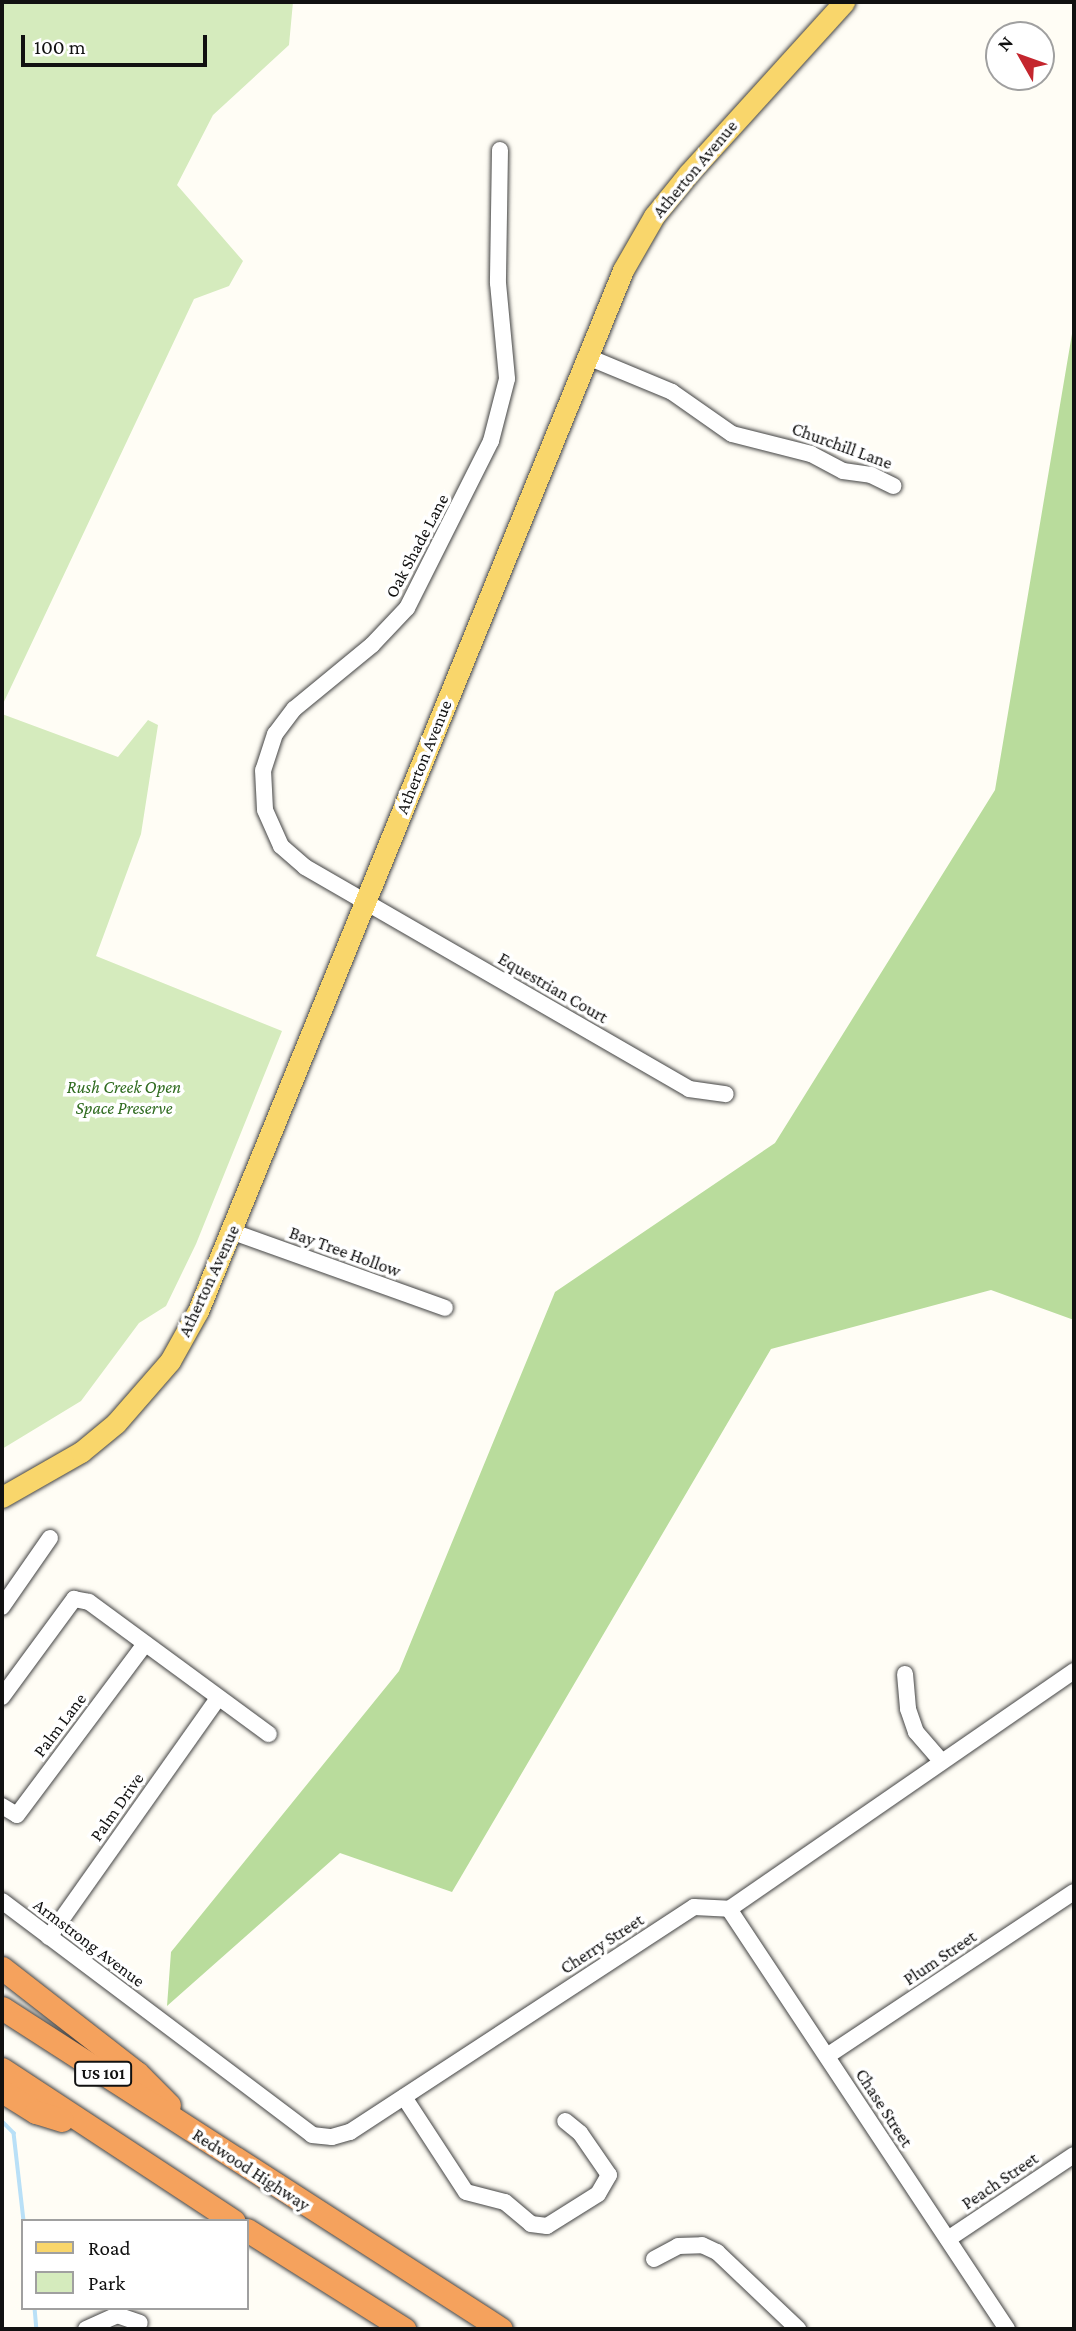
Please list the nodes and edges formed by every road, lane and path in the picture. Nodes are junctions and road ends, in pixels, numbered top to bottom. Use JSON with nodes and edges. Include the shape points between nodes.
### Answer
{"nodes":[{"id":1,"x":844,"y":2,"type":"edge"},
{"id":2,"x":500,"y":150,"type":"dead end"},
{"id":3,"x":588,"y":357,"type":"junction"},
{"id":4,"x":894,"y":486,"type":"dead end"},
{"id":5,"x":366,"y":901,"type":"junction"},
{"id":6,"x":726,"y":1094,"type":"dead end"},
{"id":7,"x":233,"y":1232,"type":"junction"},
{"id":8,"x":445,"y":1308,"type":"dead end"},
{"id":9,"x":2,"y":1497,"type":"edge"},
{"id":10,"x":50,"y":1538,"type":"dead end"},
{"id":11,"x":2,"y":1608,"type":"edge"},
{"id":12,"x":145,"y":1644,"type":"junction"},
{"id":13,"x":1074,"y":1671,"type":"edge"},
{"id":14,"x":905,"y":1674,"type":"dead end"},
{"id":15,"x":2,"y":1697,"type":"edge"},
{"id":16,"x":217,"y":1700,"type":"junction"},
{"id":17,"x":269,"y":1734,"type":"dead end"},
{"id":18,"x":940,"y":1760,"type":"junction"},
{"id":19,"x":2,"y":1806,"type":"edge"},
{"id":20,"x":1074,"y":1892,"type":"edge"},
{"id":21,"x":2,"y":1901,"type":"edge"},
{"id":22,"x":729,"y":1909,"type":"junction"},
{"id":23,"x":49,"y":1937,"type":"junction"},
{"id":24,"x":2,"y":1968,"type":"edge"},
{"id":25,"x":2,"y":2008,"type":"edge"},
{"id":26,"x":152,"y":2016,"type":"joint"},
{"id":27,"x":827,"y":2056,"type":"junction"},
{"id":28,"x":2,"y":2069,"type":"edge"},
{"id":29,"x":2,"y":2091,"type":"edge"},
{"id":30,"x":404,"y":2097,"type":"junction"},
{"id":31,"x":565,"y":2121,"type":"dead end"},
{"id":32,"x":88,"y":2128,"type":"junction"},
{"id":33,"x":204,"y":2139,"type":"junction"},
{"id":34,"x":1074,"y":2155,"type":"edge"},
{"id":35,"x":230,"y":2219,"type":"edge"},
{"id":36,"x":248,"y":2231,"type":"edge"},
{"id":37,"x":948,"y":2239,"type":"junction"},
{"id":38,"x":654,"y":2259,"type":"dead end"},
{"id":39,"x":140,"y":2323,"type":"dead end"},
{"id":40,"x":86,"y":2329,"type":"edge"},
{"id":41,"x":404,"y":2329,"type":"edge"},
{"id":42,"x":501,"y":2329,"type":"edge"},
{"id":43,"x":798,"y":2329,"type":"edge"},
{"id":44,"x":1007,"y":2329,"type":"edge"}],
"edges":[{"from":1,"to":3,"type":"main road","name":"Atherton Avenue","via":[[654,216],[623,270]]},
{"from":2,"to":5,"type":"street","name":"Oak Shade Lane","via":[[498,282],[507,379],[491,441],[407,608],[372,645],[294,709],[270,743],[263,770],[265,810],[281,846],[305,867]]},
{"from":3,"to":4,"type":"street","name":"Churchill Lane","via":[[672,392],[732,434],[811,454],[843,471],[871,475]]},
{"from":3,"to":5,"type":"main road","name":"Atherton Avenue"},
{"from":5,"to":6,"type":"street","name":"Equestrian Court","via":[[689,1089]]},
{"from":5,"to":7,"type":"main road","name":"Atherton Avenue"},
{"from":7,"to":8,"type":"street","name":"Bay Tree Hollow"},
{"from":7,"to":9,"type":"main road","name":"Atherton Avenue","via":[[198,1311],[148,1391],[81,1451]]},
{"from":10,"to":11,"type":"street"},
{"from":12,"to":15,"type":"street","via":[[89,1602],[74,1599]]},
{"from":12,"to":16,"type":"street"},
{"from":12,"to":19,"type":"street","name":"Palm Lane","via":[[17,1815]]},
{"from":13,"to":18,"type":"street"},
{"from":14,"to":18,"type":"street","via":[[908,1709],[916,1732]]},
{"from":16,"to":17,"type":"street"},
{"from":16,"to":23,"type":"street","name":"Palm Drive"},
{"from":18,"to":22,"type":"street"},
{"from":20,"to":27,"type":"street","name":"Plum Street"},
{"from":21,"to":23,"type":"street","name":"Armstrong Avenue"},
{"from":22,"to":27,"type":"street","name":"Chase Street"},
{"from":22,"to":30,"type":"street","name":"Cherry Street","via":[[694,1907]]},
{"from":23,"to":26,"type":"street","name":"Armstrong Avenue"},
{"from":24,"to":33,"type":"highway","via":[[137,2073]]},
{"from":25,"to":33,"type":"highway","name":"Redwood Highway","number":"US 101"},
{"from":26,"to":30,"type":"street","name":"Cherry Street","via":[[312,2135],[332,2137],[350,2132]]},
{"from":27,"to":37,"type":"street","name":"Chase Street"},
{"from":28,"to":32,"type":"highway","number":"US 101"},
{"from":29,"to":32,"type":"highway","via":[[36,2112]]},
{"from":30,"to":31,"type":"street","via":[[466,2192],[505,2202],[539,2225],[547,2226],[575,2211],[598,2194],[610,2175],[580,2133]]},
{"from":32,"to":35,"type":"highway","number":"US 101"},
{"from":33,"to":42,"type":"highway","name":"Redwood Highway","number":"US 101"},
{"from":34,"to":37,"type":"street","name":"Peach Street"},
{"from":36,"to":41,"type":"highway"},
{"from":37,"to":44,"type":"street","name":"Chase Street"},
{"from":38,"to":43,"type":"street","via":[[678,2246],[702,2245],[718,2252]]},
{"from":39,"to":40,"type":"street","via":[[117,2315]]}]}
